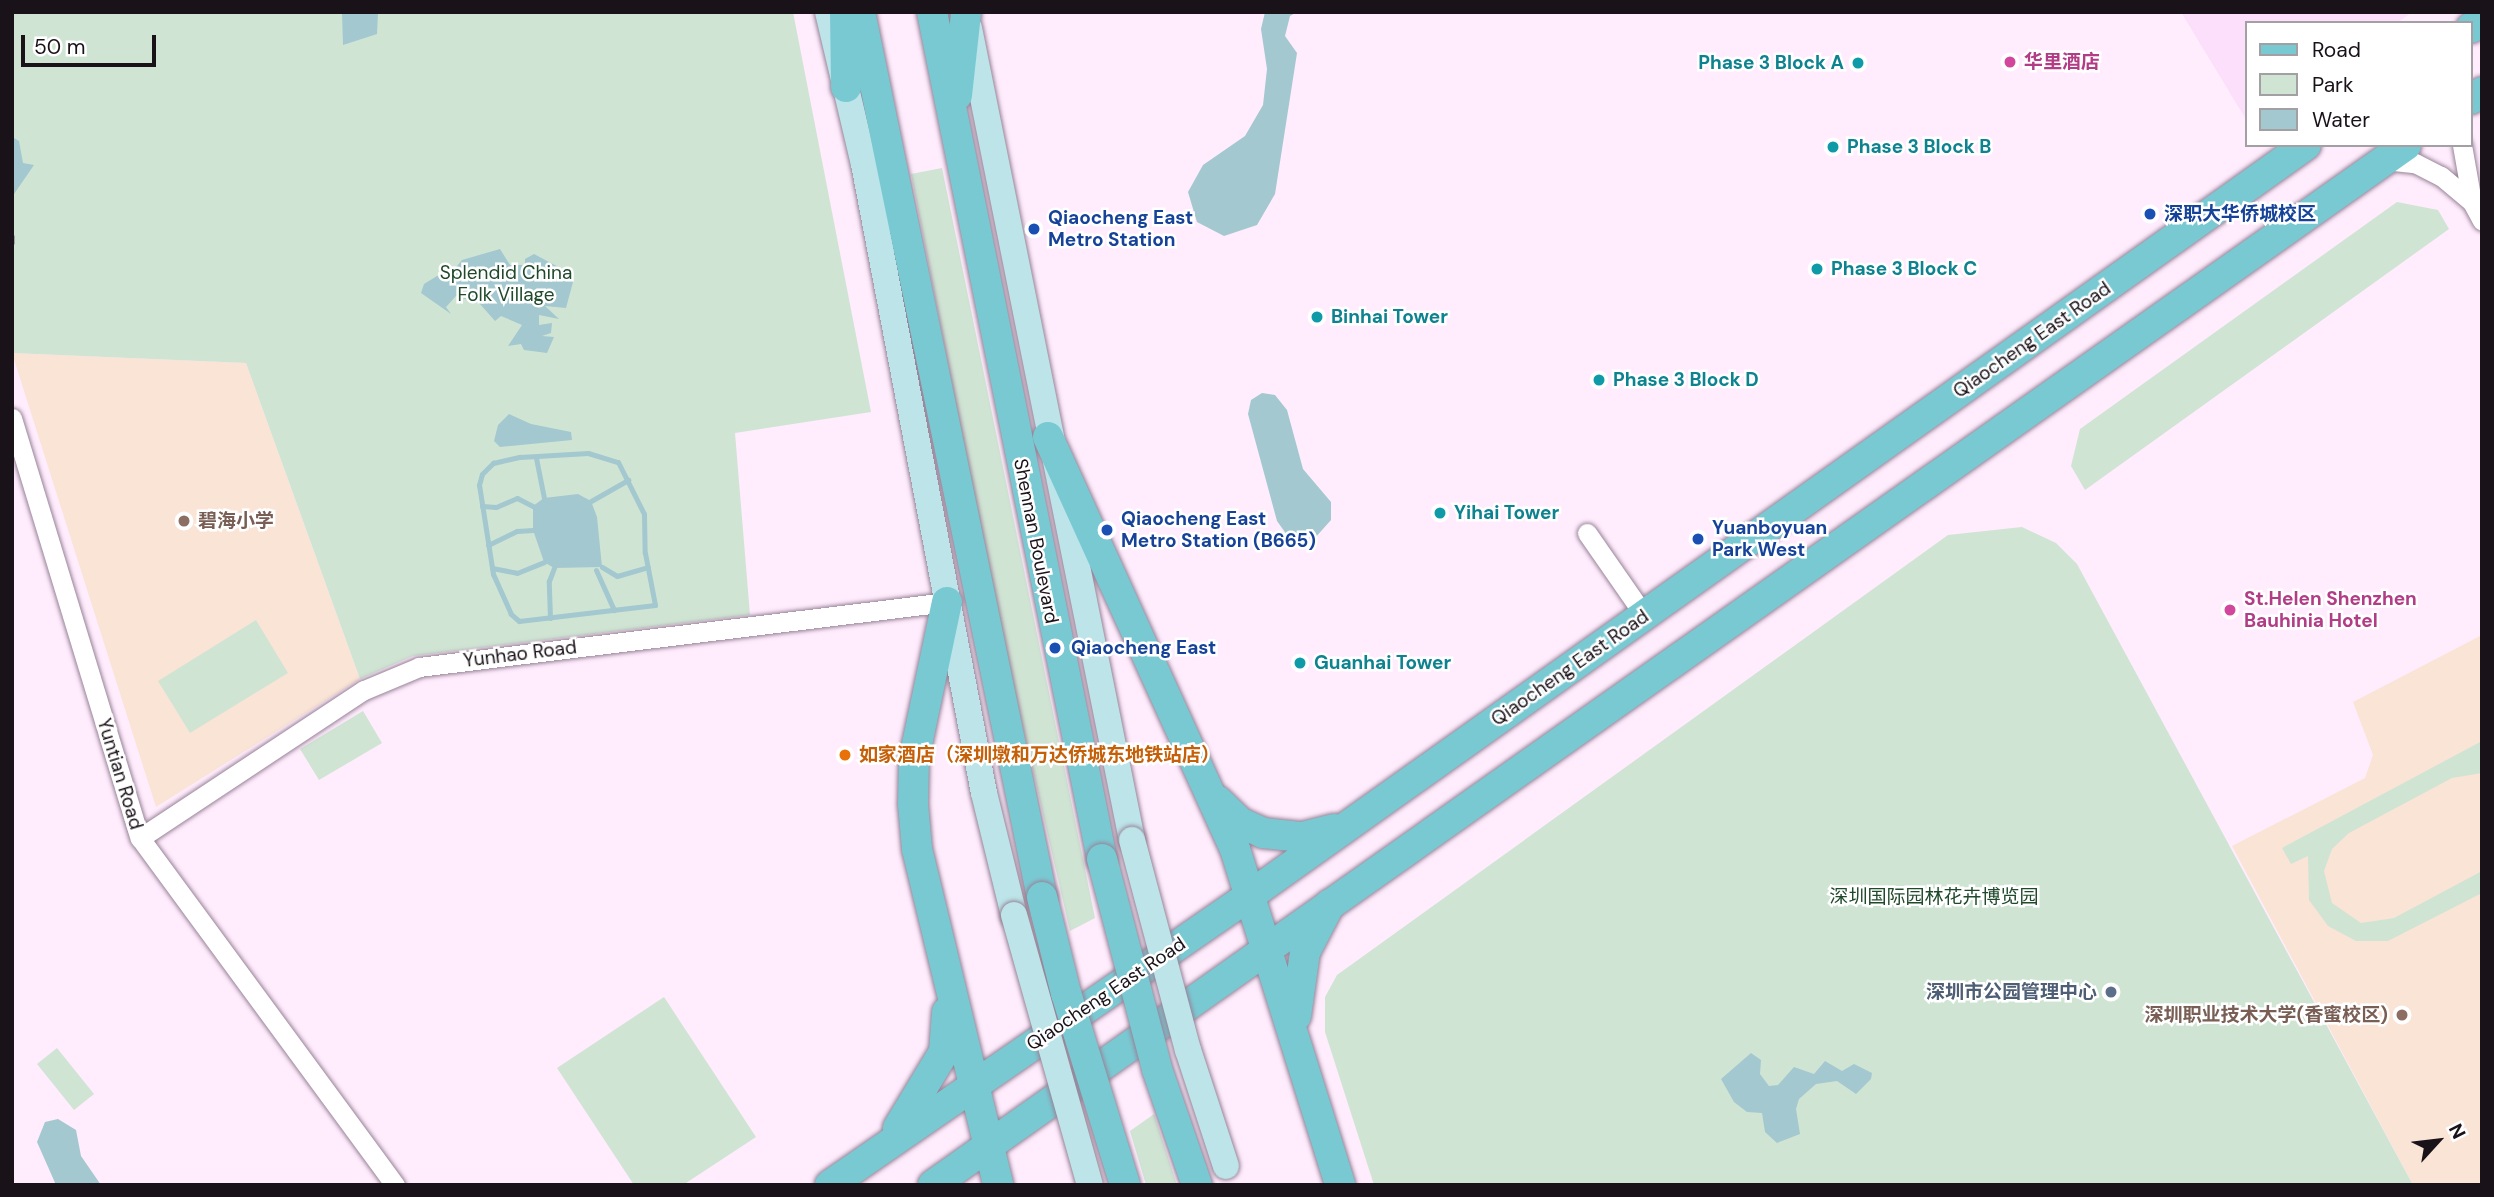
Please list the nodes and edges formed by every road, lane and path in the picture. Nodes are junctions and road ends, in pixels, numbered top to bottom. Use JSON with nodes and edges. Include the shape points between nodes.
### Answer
{"nodes":[{"id":1,"x":828,"y":12,"type":"edge"},
{"id":2,"x":845,"y":12,"type":"edge"},
{"id":3,"x":860,"y":12,"type":"edge"},
{"id":4,"x":932,"y":12,"type":"edge"},
{"id":5,"x":966,"y":13,"type":"edge"},
{"id":6,"x":846,"y":87,"type":"junction"},
{"id":7,"x":954,"y":124,"type":"junction"},
{"id":8,"x":2303,"y":147,"type":"edge"},
{"id":9,"x":2462,"y":147,"type":"edge"},
{"id":10,"x":2395,"y":153,"type":"edge"},
{"id":11,"x":2472,"y":202,"type":"junction"},
{"id":12,"x":2482,"y":221,"type":"edge"},
{"id":13,"x":12,"y":418,"type":"edge"},
{"id":14,"x":1048,"y":437,"type":"junction"},
{"id":15,"x":1587,"y":533,"type":"dead end"},
{"id":16,"x":947,"y":601,"type":"junction"},
{"id":17,"x":1644,"y":615,"type":"junction"},
{"id":18,"x":1213,"y":797,"type":"junction"},
{"id":19,"x":1351,"y":823,"type":"junction"},
{"id":20,"x":139,"y":838,"type":"junction"},
{"id":21,"x":1252,"y":894,"type":"junction"},
{"id":22,"x":1333,"y":899,"type":"junction"},
{"id":23,"x":1268,"y":945,"type":"junction"},
{"id":24,"x":945,"y":973,"type":"junction"},
{"id":25,"x":1297,"y":1040,"type":"junction"},
{"id":26,"x":973,"y":1086,"type":"junction"},
{"id":27,"x":988,"y":1145,"type":"junction"},
{"id":28,"x":883,"y":1147,"type":"junction"},
{"id":29,"x":1229,"y":1176,"type":"edge"},
{"id":30,"x":394,"y":1185,"type":"edge"},
{"id":31,"x":830,"y":1185,"type":"edge"},
{"id":32,"x":933,"y":1185,"type":"edge"},
{"id":33,"x":998,"y":1185,"type":"edge"},
{"id":34,"x":1090,"y":1185,"type":"edge"},
{"id":35,"x":1125,"y":1185,"type":"edge"},
{"id":36,"x":1197,"y":1185,"type":"edge"},
{"id":37,"x":1340,"y":1185,"type":"edge"}],
"edges":[{"from":1,"to":6,"type":"main road"},
{"from":2,"to":6,"type":"main road"},
{"from":3,"to":35,"type":"main road","bridge":true,"via":[[1042,897],[1066,993]]},
{"from":4,"to":7,"type":"main road","name":"Shennan Boulevard"},
{"from":5,"to":7,"type":"main road"},
{"from":5,"to":14,"type":"main road"},
{"from":6,"to":16,"type":"main road"},
{"from":7,"to":36,"type":"main road","name":"Shennan Boulevard","bridge":true,"via":[[1102,859],[1157,1069]]},
{"from":8,"to":17,"type":"main road","name":"Qiaocheng East Road"},
{"from":9,"to":11,"type":"street"},
{"from":10,"to":11,"type":"street","via":[[2441,176]]},
{"from":10,"to":22,"type":"main road"},
{"from":11,"to":12,"type":"street"},
{"from":13,"to":20,"type":"street","name":"Yuntian Road"},
{"from":14,"to":18,"type":"main road"},
{"from":14,"to":29,"type":"main road","bridge":true,"via":[[1132,840],[1188,1050]]},
{"from":15,"to":17,"type":"street"},
{"from":16,"to":20,"type":"street","name":"Yunhao Road","via":[[419,667],[364,690]]},
{"from":16,"to":24,"type":"main road","via":[[914,758],[913,804],[917,849]]},
{"from":16,"to":34,"type":"main road","bridge":true,"via":[[984,793]]},
{"from":17,"to":19,"type":"main road","name":"Qiaocheng East Road"},
{"from":18,"to":19,"type":"main road","via":[[1241,823],[1272,835],[1302,837]]},
{"from":18,"to":21,"type":"main road"},
{"from":19,"to":21,"type":"main road","name":"Qiaocheng East Road"},
{"from":20,"to":30,"type":"street","name":"Yuntian Road"},
{"from":21,"to":23,"type":"main road"},
{"from":21,"to":26,"type":"main road","name":"Qiaocheng East Road"},
{"from":22,"to":23,"type":"main road"},
{"from":22,"to":25,"type":"main road","via":[[1316,926],[1298,976]]},
{"from":23,"to":25,"type":"main road"},
{"from":23,"to":27,"type":"main road"},
{"from":24,"to":26,"type":"main road"},
{"from":24,"to":28,"type":"main road","via":[[944,1052],[918,1101]]},
{"from":25,"to":37,"type":"main road"},
{"from":26,"to":27,"type":"main road"},
{"from":26,"to":28,"type":"main road","name":"Qiaocheng East Road"},
{"from":27,"to":32,"type":"main road"},
{"from":27,"to":33,"type":"main road"},
{"from":28,"to":31,"type":"main road","name":"Qiaocheng East Road"}]}
